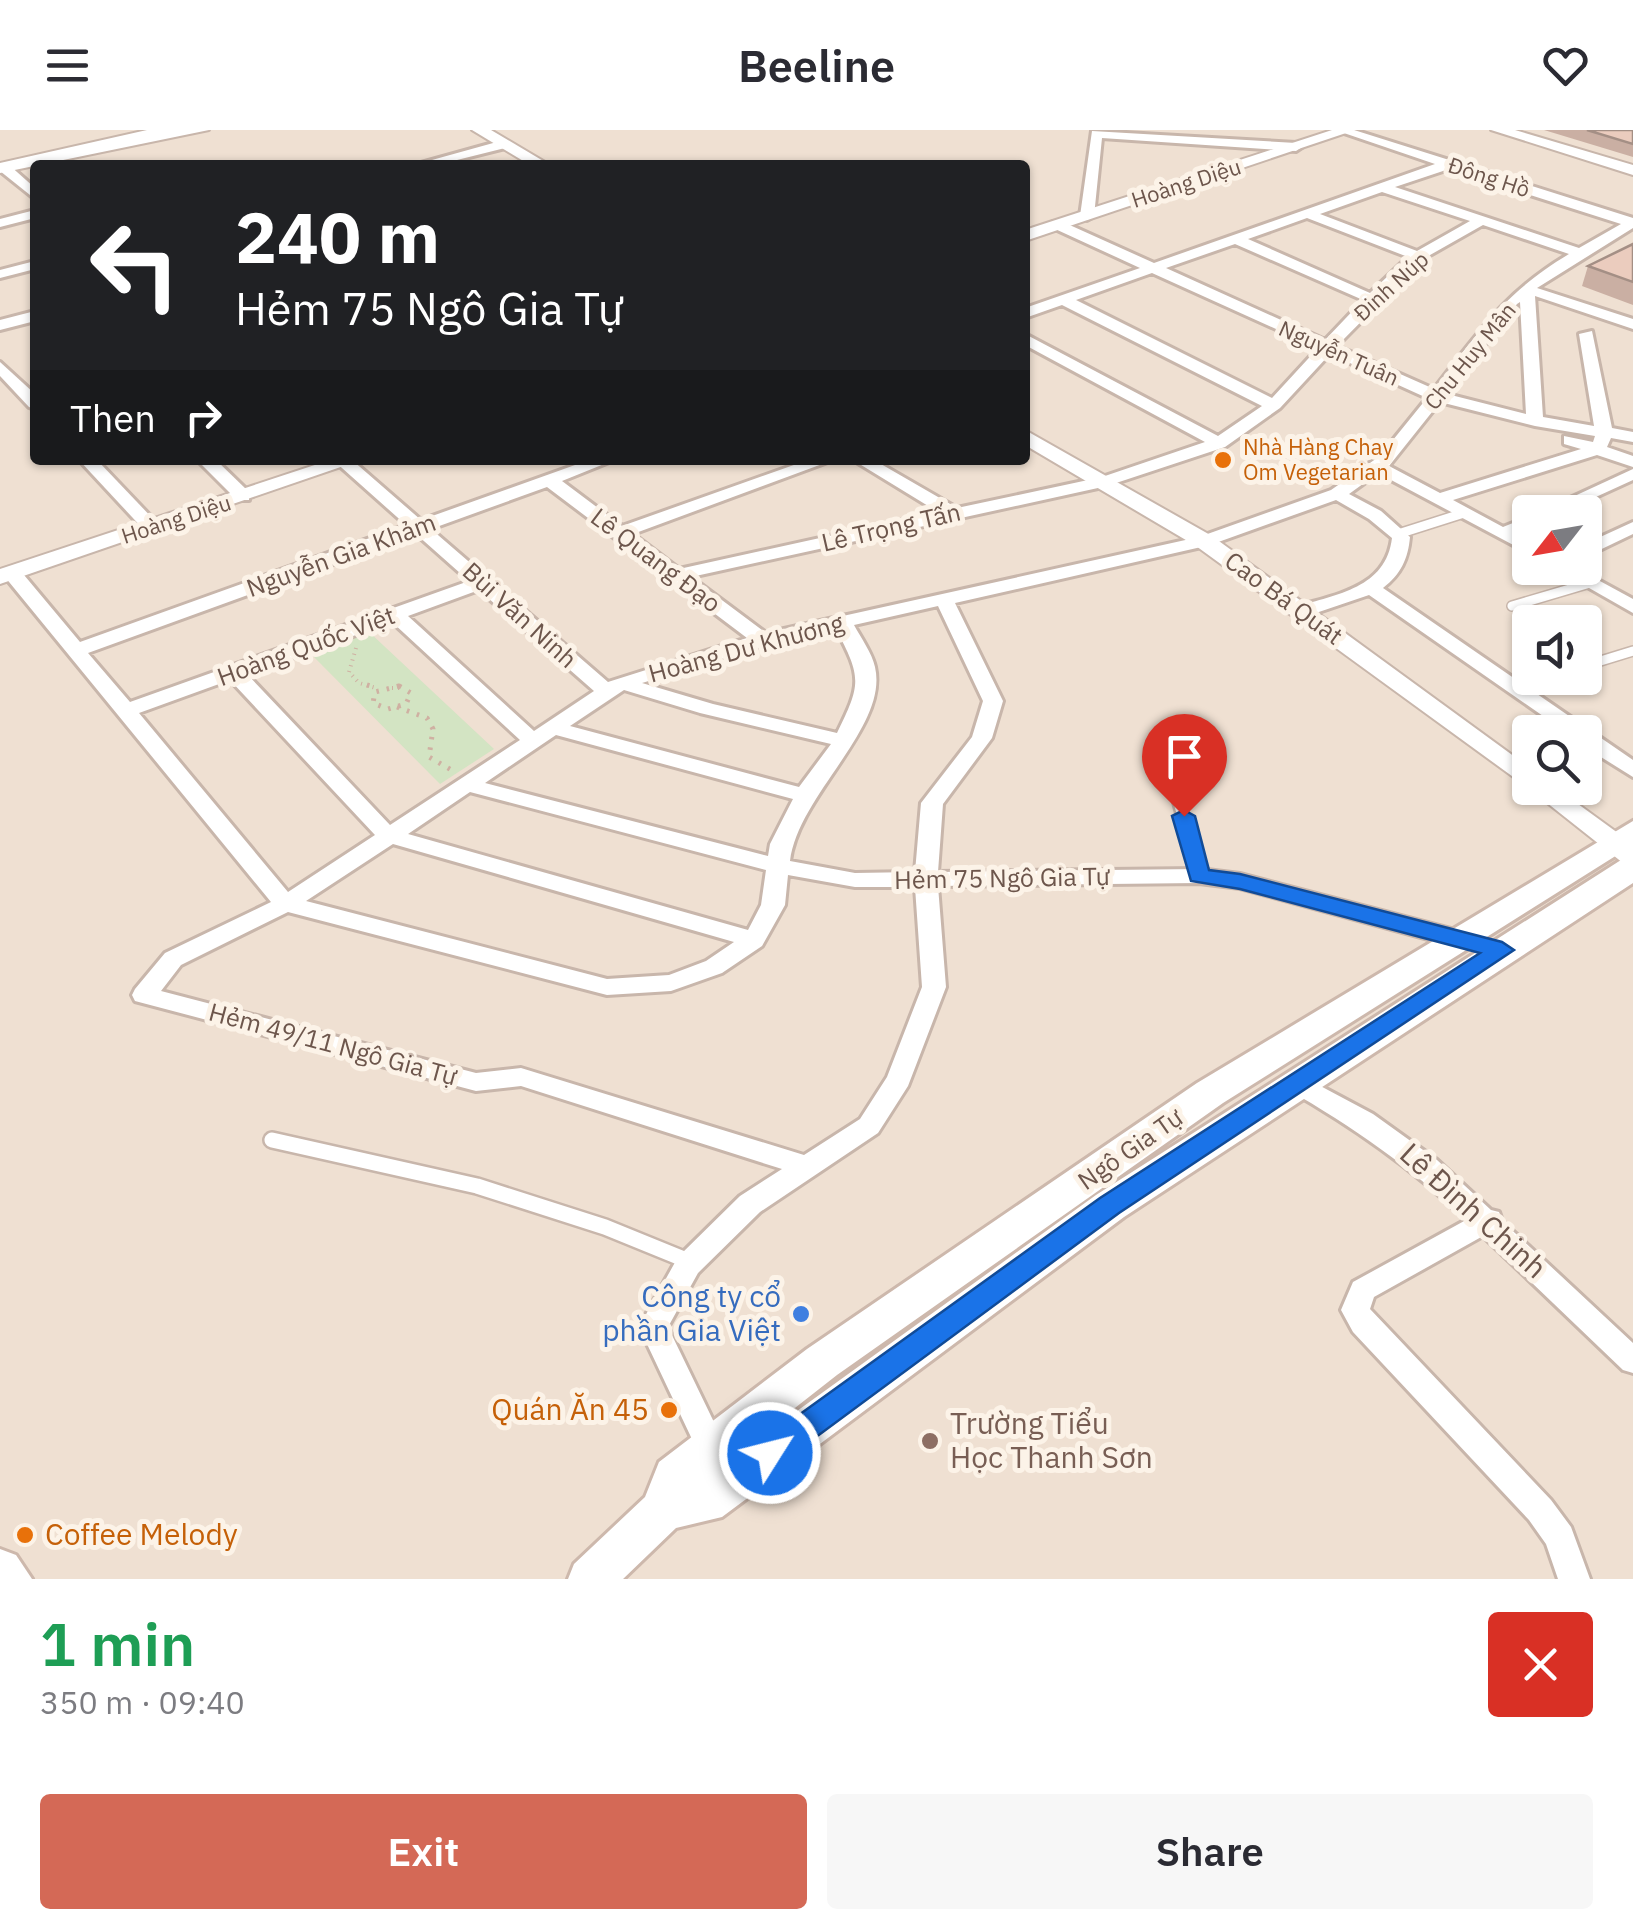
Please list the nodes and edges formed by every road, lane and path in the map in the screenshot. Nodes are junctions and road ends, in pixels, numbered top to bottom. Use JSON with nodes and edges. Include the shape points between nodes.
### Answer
{"nodes":[{"id":1,"x":168,"y":130,"type":"edge"},
{"id":2,"x":201,"y":130,"type":"edge"},
{"id":3,"x":480,"y":130,"type":"edge"},
{"id":4,"x":1346,"y":130,"type":"edge"},
{"id":5,"x":1499,"y":130,"type":"edge"},
{"id":6,"x":1522,"y":130,"type":"edge"},
{"id":7,"x":1136,"y":133,"type":"edge"},
{"id":8,"x":1229,"y":136,"type":"edge"},
{"id":9,"x":504,"y":144,"type":"junction"},
{"id":10,"x":1296,"y":147,"type":"junction"},
{"id":11,"x":47,"y":160,"type":"edge"},
{"id":12,"x":68,"y":160,"type":"edge"},
{"id":13,"x":441,"y":160,"type":"edge"},
{"id":14,"x":533,"y":160,"type":"edge"},
{"id":15,"x":30,"y":164,"type":"edge"},
{"id":16,"x":1449,"y":164,"type":"junction"},
{"id":17,"x":1633,"y":166,"type":"edge"},
{"id":18,"x":30,"y":168,"type":"edge"},
{"id":19,"x":3,"y":171,"type":"edge"},
{"id":20,"x":1384,"y":188,"type":"junction"},
{"id":21,"x":30,"y":191,"type":"edge"},
{"id":22,"x":1308,"y":214,"type":"junction"},
{"id":23,"x":30,"y":215,"type":"edge"},
{"id":24,"x":1087,"y":216,"type":"junction"},
{"id":25,"x":1482,"y":220,"type":"junction"},
{"id":26,"x":0,"y":222,"type":"edge"},
{"id":27,"x":1633,"y":222,"type":"edge"},
{"id":28,"x":1058,"y":225,"type":"junction"},
{"id":29,"x":1030,"y":234,"type":"edge"},
{"id":30,"x":1235,"y":238,"type":"junction"},
{"id":31,"x":1580,"y":253,"type":"junction"},
{"id":32,"x":1418,"y":256,"type":"junction"},
{"id":33,"x":30,"y":266,"type":"edge"},
{"id":34,"x":1153,"y":268,"type":"junction"},
{"id":35,"x":0,"y":274,"type":"edge"},
{"id":36,"x":1527,"y":288,"type":"junction"},
{"id":37,"x":1372,"y":298,"type":"junction"},
{"id":38,"x":1064,"y":300,"type":"junction"},
{"id":39,"x":1030,"y":311,"type":"edge"},
{"id":40,"x":30,"y":317,"type":"edge"},
{"id":41,"x":1633,"y":324,"type":"edge"},
{"id":42,"x":0,"y":325,"type":"edge"},
{"id":43,"x":1588,"y":334,"type":"dead end"},
{"id":44,"x":1030,"y":342,"type":"edge"},
{"id":45,"x":1326,"y":348,"type":"junction"},
{"id":46,"x":0,"y":368,"type":"edge"},
{"id":47,"x":1438,"y":397,"type":"junction"},
{"id":48,"x":30,"y":399,"type":"edge"},
{"id":49,"x":1274,"y":405,"type":"junction"},
{"id":50,"x":1450,"y":418,"type":"dead end"},
{"id":51,"x":1535,"y":421,"type":"junction"},
{"id":52,"x":1633,"y":438,"type":"edge"},
{"id":53,"x":1030,"y":439,"type":"edge"},
{"id":54,"x":1602,"y":441,"type":"junction"},
{"id":55,"x":1219,"y":443,"type":"junction"},
{"id":56,"x":1633,"y":462,"type":"edge"},
{"id":57,"x":93,"y":465,"type":"edge"},
{"id":58,"x":211,"y":465,"type":"edge"},
{"id":59,"x":334,"y":465,"type":"edge"},
{"id":60,"x":350,"y":465,"type":"edge"},
{"id":61,"x":591,"y":465,"type":"edge"},
{"id":62,"x":810,"y":465,"type":"edge"},
{"id":63,"x":870,"y":465,"type":"edge"},
{"id":64,"x":1377,"y":466,"type":"junction"},
{"id":65,"x":1633,"y":474,"type":"edge"},
{"id":66,"x":549,"y":480,"type":"junction"},
{"id":67,"x":1107,"y":481,"type":"junction"},
{"id":68,"x":1336,"y":494,"type":"junction"},
{"id":69,"x":1587,"y":495,"type":"edge"},
{"id":70,"x":242,"y":496,"type":"junction"},
{"id":71,"x":1440,"y":499,"type":"junction"},
{"id":72,"x":952,"y":513,"type":"junction"},
{"id":73,"x":1464,"y":513,"type":"junction"},
{"id":74,"x":151,"y":527,"type":"junction"},
{"id":75,"x":420,"y":527,"type":"junction"},
{"id":76,"x":1633,"y":527,"type":"edge"},
{"id":77,"x":1512,"y":530,"type":"edge"},
{"id":78,"x":620,"y":533,"type":"junction"},
{"id":79,"x":1398,"y":534,"type":"junction"},
{"id":80,"x":1503,"y":534,"type":"junction"},
{"id":81,"x":1512,"y":539,"type":"edge"},
{"id":82,"x":1204,"y":540,"type":"junction"},
{"id":83,"x":1602,"y":542,"type":"edge"},
{"id":84,"x":6,"y":575,"type":"edge"},
{"id":85,"x":676,"y":575,"type":"junction"},
{"id":86,"x":484,"y":582,"type":"junction"},
{"id":87,"x":1583,"y":585,"type":"edge"},
{"id":88,"x":1594,"y":585,"type":"edge"},
{"id":89,"x":1633,"y":586,"type":"edge"},
{"id":90,"x":1371,"y":588,"type":"junction"},
{"id":91,"x":1614,"y":596,"type":"junction"},
{"id":92,"x":944,"y":600,"type":"junction"},
{"id":93,"x":1515,"y":605,"type":"edge"},
{"id":94,"x":1633,"y":607,"type":"edge"},
{"id":95,"x":1303,"y":611,"type":"junction"},
{"id":96,"x":396,"y":614,"type":"junction"},
{"id":97,"x":843,"y":623,"type":"junction"},
{"id":98,"x":335,"y":636,"type":"junction"},
{"id":99,"x":762,"y":640,"type":"junction"},
{"id":100,"x":77,"y":650,"type":"junction"},
{"id":101,"x":1633,"y":651,"type":"edge"},
{"id":102,"x":1602,"y":661,"type":"edge"},
{"id":103,"x":234,"y":672,"type":"junction"},
{"id":104,"x":614,"y":688,"type":"junction"},
{"id":105,"x":380,"y":689,"type":"junction"},
{"id":106,"x":397,"y":707,"type":"junction"},
{"id":107,"x":128,"y":710,"type":"junction"},
{"id":108,"x":1553,"y":715,"type":"edge"},
{"id":109,"x":553,"y":728,"type":"junction"},
{"id":110,"x":533,"y":741,"type":"junction"},
{"id":111,"x":844,"y":742,"type":"junction"},
{"id":112,"x":1602,"y":749,"type":"edge"},
{"id":113,"x":1168,"y":757,"type":"dead end"},
{"id":114,"x":1512,"y":767,"type":"edge"},
{"id":115,"x":1633,"y":770,"type":"edge"},
{"id":116,"x":470,"y":782,"type":"junction"},
{"id":117,"x":806,"y":796,"type":"junction"},
{"id":118,"x":1564,"y":805,"type":"edge"},
{"id":119,"x":387,"y":836,"type":"junction"},
{"id":120,"x":1628,"y":850,"type":"edge"},
{"id":121,"x":778,"y":866,"type":"junction"},
{"id":122,"x":1200,"y":876,"type":"junction"},
{"id":123,"x":926,"y":882,"type":"junction"},
{"id":124,"x":286,"y":904,"type":"junction"},
{"id":125,"x":1458,"y":939,"type":"junction"},
{"id":126,"x":754,"y":940,"type":"junction"},
{"id":127,"x":1502,"y":950,"type":"junction"},
{"id":128,"x":144,"y":995,"type":"joint"},
{"id":129,"x":1265,"y":1059,"type":"junction"},
{"id":130,"x":1296,"y":1082,"type":"junction"},
{"id":131,"x":272,"y":1140,"type":"dead end"},
{"id":132,"x":808,"y":1167,"type":"junction"},
{"id":133,"x":1489,"y":1220,"type":"junction"},
{"id":134,"x":691,"y":1262,"type":"junction"},
{"id":135,"x":1633,"y":1362,"type":"edge"},
{"id":136,"x":710,"y":1445,"type":"junction"},
{"id":137,"x":664,"y":1509,"type":"junction"},
{"id":138,"x":0,"y":1570,"type":"edge"},
{"id":139,"x":9,"y":1579,"type":"edge"},
{"id":140,"x":591,"y":1579,"type":"edge"},
{"id":141,"x":1574,"y":1579,"type":"edge"}],
"edges":[{"from":1,"to":11,"type":"street"},
{"from":2,"to":12,"type":"street"},
{"from":3,"to":9,"type":"street"},
{"from":4,"to":10,"type":"street","name":"Hoàng Diệu"},
{"from":4,"to":16,"type":"street","name":"Đông Hồ"},
{"from":5,"to":17,"type":"street"},
{"from":6,"to":17,"type":"street"},
{"from":7,"to":8,"type":"street"},
{"from":7,"to":24,"type":"street","via":[[1096,134]]},
{"from":8,"to":10,"type":"street"},
{"from":9,"to":13,"type":"street"},
{"from":9,"to":14,"type":"street"},
{"from":10,"to":24,"type":"street","name":"Hoàng Diệu"},
{"from":15,"to":19,"type":"street"},
{"from":16,"to":20,"type":"street"},
{"from":16,"to":27,"type":"street","name":"Đông Hồ"},
{"from":18,"to":19,"type":"street"},
{"from":19,"to":21,"type":"street"},
{"from":20,"to":22,"type":"street"},
{"from":20,"to":25,"type":"street"},
{"from":22,"to":30,"type":"street"},
{"from":22,"to":32,"type":"street"},
{"from":23,"to":26,"type":"street"},
{"from":24,"to":28,"type":"street","name":"Hoàng Diệu"},
{"from":25,"to":31,"type":"street"},
{"from":25,"to":32,"type":"street","name":"Đinh Núp"},
{"from":27,"to":31,"type":"street","name":"Chu Huy Mân"},
{"from":28,"to":29,"type":"street","name":"Hoàng Diệu"},
{"from":28,"to":34,"type":"street","name":"Nguyễn Tuân"},
{"from":30,"to":34,"type":"street"},
{"from":30,"to":37,"type":"street"},
{"from":31,"to":36,"type":"street","name":"Chu Huy Mân"},
{"from":32,"to":37,"type":"street","name":"Đinh Núp"},
{"from":33,"to":35,"type":"street"},
{"from":34,"to":38,"type":"street"},
{"from":34,"to":45,"type":"street","name":"Nguyễn Tuân"},
{"from":36,"to":41,"type":"street"},
{"from":36,"to":47,"type":"street","name":"Chu Huy Mân"},
{"from":36,"to":51,"type":"street"},
{"from":37,"to":45,"type":"street","name":"Đinh Núp"},
{"from":38,"to":39,"type":"street"},
{"from":38,"to":49,"type":"street"},
{"from":40,"to":42,"type":"street"},
{"from":43,"to":54,"type":"street"},
{"from":44,"to":55,"type":"street"},
{"from":45,"to":47,"type":"street","name":"Nguyễn Tuân"},
{"from":45,"to":49,"type":"street","name":"Đinh Núp"},
{"from":46,"to":48,"type":"street"},
{"from":47,"to":51,"type":"street","name":"Nguyễn Tuân"},
{"from":47,"to":64,"type":"street","name":"Chu Huy Mân"},
{"from":49,"to":55,"type":"street","name":"Đinh Núp"},
{"from":50,"to":54,"type":"street","via":[[1470,415]]},
{"from":51,"to":54,"type":"street","name":"Nguyễn Tuân"},
{"from":52,"to":54,"type":"street","name":"Nguyễn Tuân"},
{"from":53,"to":67,"type":"street","name":"Cao Bá Quát"},
{"from":54,"to":56,"type":"street"},
{"from":54,"to":71,"type":"street"},
{"from":55,"to":67,"type":"street","name":"Đinh Núp"},
{"from":57,"to":74,"type":"street"},
{"from":58,"to":70,"type":"street"},
{"from":59,"to":70,"type":"street","name":"Hoàng Diệu"},
{"from":60,"to":75,"type":"street","name":"Bùi Văn Ninh"},
{"from":61,"to":66,"type":"street","name":"Nguyễn Gia Khảm"},
{"from":62,"to":78,"type":"street"},
{"from":63,"to":72,"type":"street"},
{"from":64,"to":68,"type":"street","name":"Chu Huy Mân"},
{"from":64,"to":71,"type":"street"},
{"from":65,"to":69,"type":"street"},
{"from":66,"to":75,"type":"street","name":"Nguyễn Gia Khảm"},
{"from":66,"to":78,"type":"street","name":"Lê Quang Đạo"},
{"from":67,"to":72,"type":"street","name":"Lê Trọng Tấn"},
{"from":67,"to":82,"type":"street","name":"Cao Bá Quát"},
{"from":68,"to":79,"type":"street"},
{"from":68,"to":82,"type":"street","name":"Chu Huy Mân"},
{"from":70,"to":74,"type":"street","name":"Hoàng Diệu"},
{"from":71,"to":73,"type":"street"},
{"from":72,"to":85,"type":"street","name":"Lê Trọng Tấn"},
{"from":73,"to":79,"type":"lane"},
{"from":73,"to":80,"type":"street"},
{"from":74,"to":84,"type":"street","name":"Hoàng Diệu"},
{"from":75,"to":86,"type":"street","name":"Bùi Văn Ninh"},
{"from":75,"to":100,"type":"street","name":"Nguyễn Gia Khảm"},
{"from":76,"to":83,"type":"street"},
{"from":77,"to":80,"type":"street"},
{"from":78,"to":85,"type":"street","name":"Lê Quang Đạo"},
{"from":79,"to":90,"type":"street","via":[[1398,565]]},
{"from":80,"to":81,"type":"street"},
{"from":82,"to":92,"type":"street","name":"Hoàng Dư Khương"},
{"from":82,"to":95,"type":"street","name":"Cao Bá Quát"},
{"from":84,"to":100,"type":"street"},
{"from":85,"to":99,"type":"street","name":"Lê Quang Đạo"},
{"from":86,"to":96,"type":"street","name":"Hoàng Quốc Việt"},
{"from":86,"to":104,"type":"street","name":"Bùi Văn Ninh"},
{"from":87,"to":93,"type":"lane"},
{"from":88,"to":91,"type":"street"},
{"from":89,"to":91,"type":"street"},
{"from":90,"to":95,"type":"street"},
{"from":90,"to":108,"type":"street"},
{"from":91,"to":94,"type":"street"},
{"from":92,"to":97,"type":"street","name":"Hoàng Dư Khương"},
{"from":92,"to":123,"type":"street","via":[[993,701],[982,738],[932,803]]},
{"from":95,"to":114,"type":"street","name":"Cao Bá Quát"},
{"from":96,"to":98,"type":"street","name":"Hoàng Quốc Việt"},
{"from":96,"to":110,"type":"street"},
{"from":97,"to":99,"type":"street","name":"Hoàng Dư Khương"},
{"from":97,"to":111,"type":"street","via":[[865,665],[866,695]]},
{"from":98,"to":103,"type":"street","name":"Hoàng Quốc Việt"},
{"from":98,"to":105,"type":"path","via":[[355,644],[353,678]]},
{"from":99,"to":104,"type":"street","name":"Hoàng Dư Khương"},
{"from":100,"to":107,"type":"street"},
{"from":101,"to":102,"type":"lane"},
{"from":103,"to":107,"type":"street","name":"Hoàng Quốc Việt"},
{"from":103,"to":119,"type":"street"},
{"from":104,"to":109,"type":"street","name":"Hoàng Dư Khương"},
{"from":104,"to":111,"type":"street"},
{"from":105,"to":106,"type":"path","via":[[373,703]]},
{"from":105,"to":106,"type":"path","via":[[409,690],[410,700]]},
{"from":106,"to":116,"type":"path","via":[[431,722],[428,750],[436,764]]},
{"from":107,"to":124,"type":"street"},
{"from":109,"to":110,"type":"street","name":"Hoàng Dư Khương"},
{"from":109,"to":117,"type":"street"},
{"from":110,"to":116,"type":"street","name":"Hoàng Dư Khương"},
{"from":111,"to":117,"type":"street"},
{"from":112,"to":115,"type":"street"},
{"from":113,"to":122,"type":"lane"},
{"from":116,"to":119,"type":"street","name":"Hoàng Dư Khương"},
{"from":116,"to":121,"type":"street","name":"Hẻm 75 Ngô Gia Tự"},
{"from":117,"to":121,"type":"street","via":[[781,844]]},
{"from":118,"to":120,"type":"street"},
{"from":119,"to":124,"type":"street","name":"Hoàng Dư Khương"},
{"from":119,"to":126,"type":"street"},
{"from":120,"to":125,"type":"main road","name":"Ngô Gia Tự"},
{"from":120,"to":127,"type":"main road","name":"Ngô Gia Tự"},
{"from":121,"to":123,"type":"street","name":"Hẻm 75 Ngô Gia Tự","via":[[855,880]]},
{"from":121,"to":126,"type":"street","via":[[773,905]]},
{"from":122,"to":123,"type":"street","name":"Hẻm 75 Ngô Gia Tự"},
{"from":122,"to":125,"type":"street","name":"Hẻm 75 Ngô Gia Tự"},
{"from":123,"to":132,"type":"street","via":[[934,987],[898,1079],[869,1126]]},
{"from":124,"to":126,"type":"street","via":[[606,987],[671,983],[714,967]]},
{"from":124,"to":128,"type":"street","name":"Hoàng Dư Khương","via":[[173,959]]},
{"from":125,"to":127,"type":"main road"},
{"from":125,"to":129,"type":"main road","name":"Ngô Gia Tự"},
{"from":127,"to":130,"type":"main road","name":"Ngô Gia Tự"},
{"from":128,"to":132,"type":"street","name":"Hẻm 49/11 Ngô Gia Tự","via":[[476,1082],[520,1077]]},
{"from":129,"to":130,"type":"main road"},
{"from":129,"to":136,"type":"main road","name":"Ngô Gia Tự"},
{"from":130,"to":133,"type":"street","name":"Lê Đình Chinh","via":[[1402,1146]]},
{"from":130,"to":137,"type":"main road","name":"Ngô Gia Tự","via":[[1110,1206],[706,1503]]},
{"from":131,"to":134,"type":"lane","via":[[477,1186]]},
{"from":132,"to":134,"type":"street","via":[[750,1204]]},
{"from":133,"to":135,"type":"street","name":"Lê Đình Chinh"},
{"from":133,"to":141,"type":"street","via":[[1363,1290],[1355,1310],[1540,1510],[1560,1537]]},
{"from":134,"to":136,"type":"street","via":[[654,1328]]},
{"from":136,"to":137,"type":"main road","name":"Ngô Gia Tự","via":[[675,1476]]},
{"from":137,"to":140,"type":"main road","name":"Ngô Gia Tự"},
{"from":138,"to":139,"type":"main road"}]}
